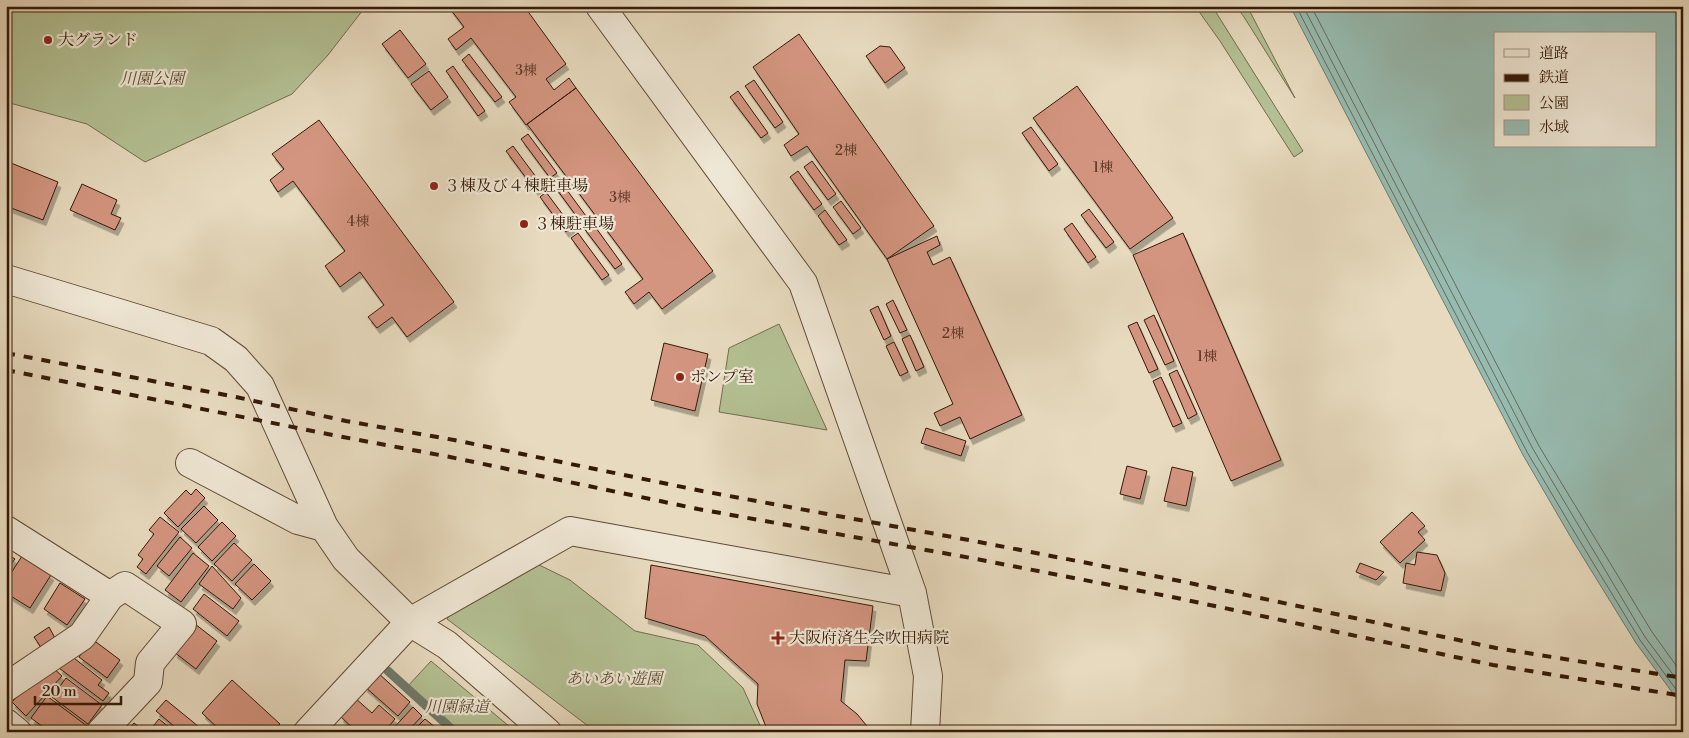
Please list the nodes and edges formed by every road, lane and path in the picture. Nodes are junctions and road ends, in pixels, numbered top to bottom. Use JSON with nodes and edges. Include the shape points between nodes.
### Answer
{"nodes":[{"id":1,"x":600,"y":6,"type":"edge"},
{"id":2,"x":6,"y":279,"type":"edge"},
{"id":3,"x":190,"y":463,"type":"dead end"},
{"id":4,"x":324,"y":527,"type":"junction"},
{"id":5,"x":6,"y":530,"type":"edge"},
{"id":6,"x":912,"y":594,"type":"junction"},
{"id":7,"x":110,"y":596,"type":"junction"},
{"id":8,"x":410,"y":622,"type":"junction"},
{"id":9,"x":6,"y":687,"type":"edge"},
{"id":10,"x":6,"y":723,"type":"edge"},
{"id":11,"x":318,"y":728,"type":"edge"},
{"id":12,"x":17,"y":732,"type":"edge"},
{"id":13,"x":101,"y":732,"type":"edge"},
{"id":14,"x":547,"y":732,"type":"edge"},
{"id":15,"x":925,"y":732,"type":"edge"}],
"edges":[{"from":1,"to":6,"type":"street","via":[[803,283]]},
{"from":2,"to":4,"type":"street","via":[[211,341],[236,359],[260,386]]},
{"from":3,"to":4,"type":"street","via":[[298,520]]},
{"from":4,"to":8,"type":"street","via":[[346,559]]},
{"from":5,"to":7,"type":"street"},
{"from":6,"to":8,"type":"street","via":[[570,531]]},
{"from":6,"to":15,"type":"street","via":[[928,676]]},
{"from":7,"to":9,"type":"street","via":[[82,636]]},
{"from":7,"to":13,"type":"street","via":[[125,586],[182,624],[150,663],[148,682]]},
{"from":8,"to":11,"type":"street"},
{"from":8,"to":14,"type":"street","via":[[447,645]]},
{"from":10,"to":12,"type":"street"}]}
